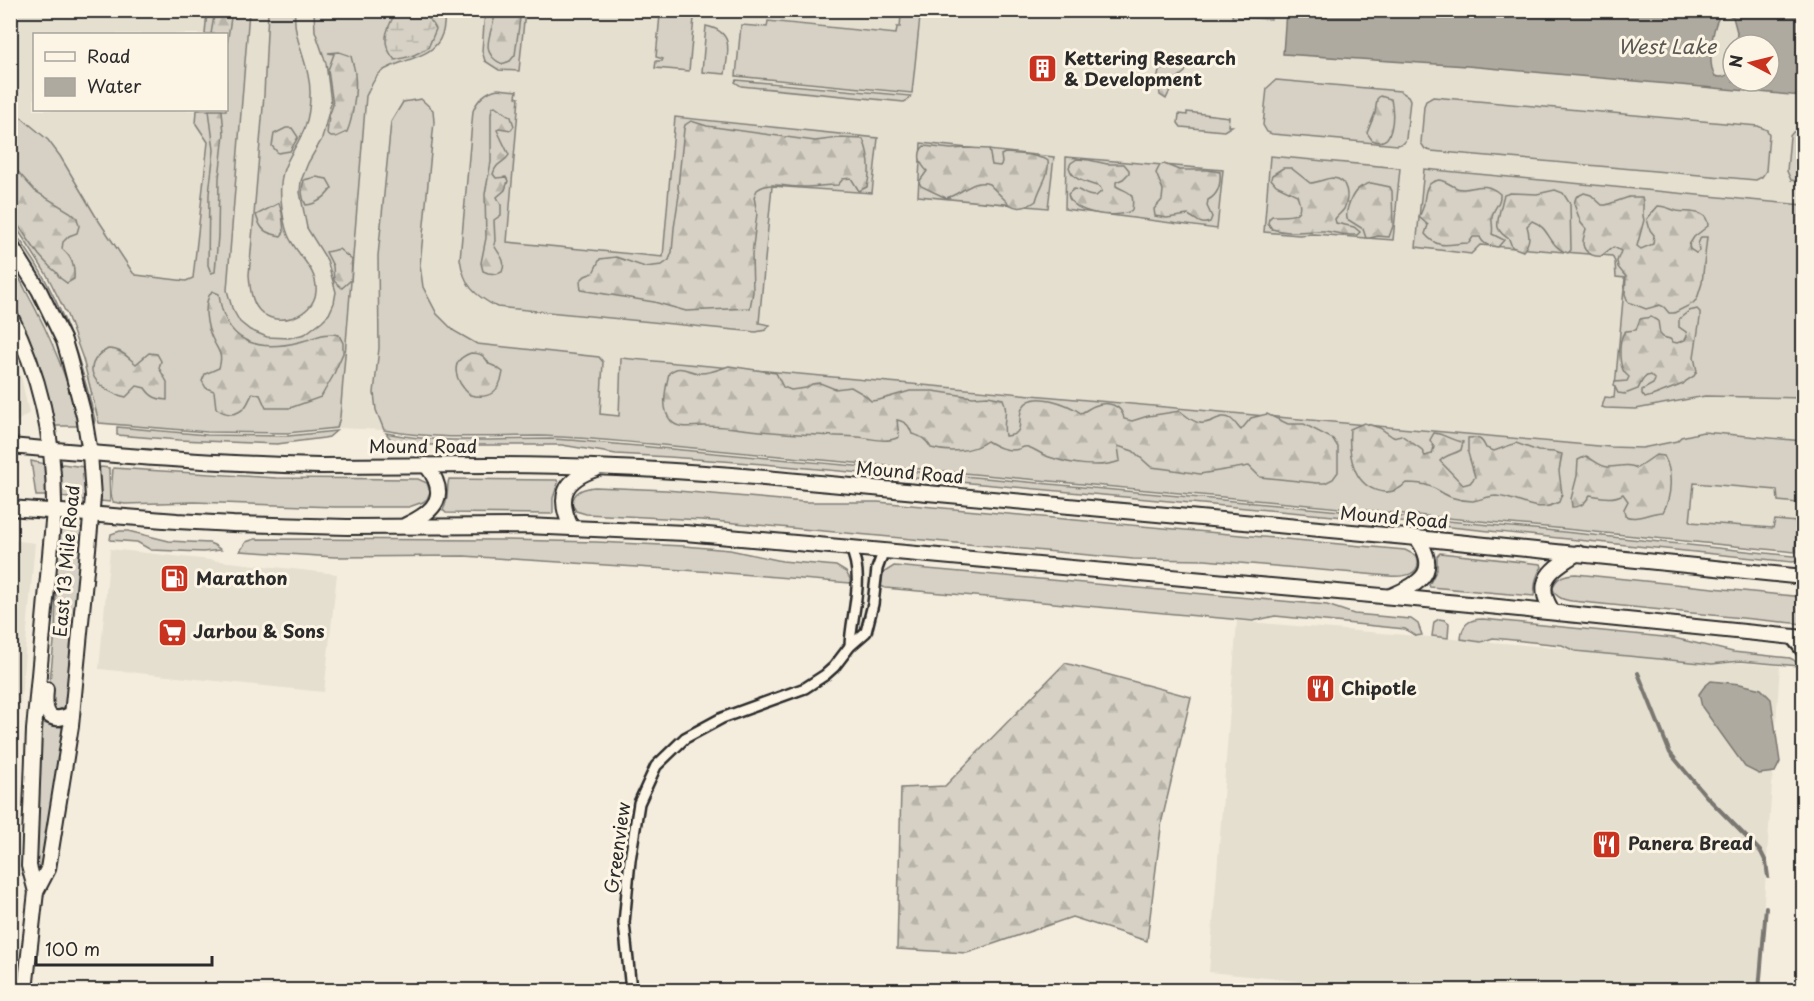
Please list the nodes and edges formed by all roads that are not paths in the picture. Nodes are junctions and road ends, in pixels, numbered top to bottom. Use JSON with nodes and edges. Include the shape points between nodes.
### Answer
{"nodes":[{"id":1,"x":10,"y":244,"type":"edge"},
{"id":2,"x":10,"y":259,"type":"edge"},
{"id":3,"x":25,"y":265,"type":"junction"},
{"id":4,"x":10,"y":315,"type":"edge"},
{"id":5,"x":10,"y":446,"type":"edge"},
{"id":6,"x":51,"y":449,"type":"junction"},
{"id":7,"x":90,"y":453,"type":"junction"},
{"id":8,"x":426,"y":465,"type":"junction"},
{"id":9,"x":600,"y":467,"type":"junction"},
{"id":10,"x":10,"y":508,"type":"edge"},
{"id":11,"x":54,"y":511,"type":"junction"},
{"id":12,"x":92,"y":514,"type":"junction"},
{"id":13,"x":402,"y":527,"type":"junction"},
{"id":14,"x":571,"y":527,"type":"junction"},
{"id":15,"x":1417,"y":538,"type":"junction"},
{"id":16,"x":850,"y":547,"type":"junction"},
{"id":17,"x":884,"y":550,"type":"junction"},
{"id":18,"x":1578,"y":553,"type":"junction"},
{"id":19,"x":1803,"y":577,"type":"edge"},
{"id":20,"x":1389,"y":597,"type":"junction"},
{"id":21,"x":1553,"y":612,"type":"junction"},
{"id":22,"x":1789,"y":636,"type":"junction"},
{"id":23,"x":42,"y":638,"type":"junction"},
{"id":24,"x":1803,"y":638,"type":"edge"},
{"id":25,"x":850,"y":646,"type":"junction"},
{"id":26,"x":1803,"y":656,"type":"edge"},
{"id":27,"x":72,"y":714,"type":"junction"},
{"id":28,"x":1803,"y":744,"type":"edge"},
{"id":29,"x":1803,"y":802,"type":"edge"},
{"id":30,"x":36,"y":892,"type":"junction"},
{"id":31,"x":25,"y":990,"type":"edge"},
{"id":32,"x":631,"y":990,"type":"edge"}],
"edges":[{"from":1,"to":3,"type":"main road","name":"East 13 Mile Road"},
{"from":2,"to":3,"type":"main road"},
{"from":3,"to":7,"type":"main road","name":"East 13 Mile Road","via":[[64,341],[82,402]]},
{"from":4,"to":6,"type":"main road","name":"East 13 Mile Road","via":[[38,381]]},
{"from":5,"to":6,"type":"main road","name":"Mound Road"},
{"from":6,"to":7,"type":"main road","name":"Mound Road"},
{"from":6,"to":11,"type":"main road","name":"East 13 Mile Road"},
{"from":7,"to":8,"type":"main road","name":"Mound Road","via":[[249,464]]},
{"from":7,"to":12,"type":"main road","name":"East 13 Mile Road"},
{"from":8,"to":9,"type":"main road","name":"Mound Road"},
{"from":8,"to":13,"type":"main road","via":[[436,480],[438,497],[429,511]]},
{"from":9,"to":14,"type":"main road","via":[[576,478],[565,490],[563,506]]},
{"from":9,"to":15,"type":"main road","name":"Mound Road","via":[[732,475]]},
{"from":10,"to":11,"type":"main road"},
{"from":11,"to":12,"type":"main road"},
{"from":11,"to":23,"type":"main road","name":"East 13 Mile Road"},
{"from":12,"to":13,"type":"main road","via":[[222,523]]},
{"from":12,"to":27,"type":"main road","name":"East 13 Mile Road"},
{"from":13,"to":14,"type":"main road"},
{"from":14,"to":16,"type":"main road"},
{"from":15,"to":18,"type":"main road","name":"Mound Road"},
{"from":15,"to":20,"type":"main road","via":[[1427,556],[1425,575],[1411,588]]},
{"from":16,"to":17,"type":"main road"},
{"from":16,"to":25,"type":"street","via":[[857,567]]},
{"from":17,"to":20,"type":"main road"},
{"from":17,"to":25,"type":"street","name":"Greenview","via":[[866,632]]},
{"from":18,"to":19,"type":"main road","name":"Mound Road"},
{"from":18,"to":21,"type":"main road","via":[[1548,575],[1544,590]]},
{"from":20,"to":21,"type":"main road"},
{"from":21,"to":22,"type":"main road"},
{"from":22,"to":24,"type":"main road"},
{"from":22,"to":26,"type":"street"},
{"from":23,"to":27,"type":"main road","via":[[50,645],[47,713],[58,718]]},
{"from":23,"to":30,"type":"main road","name":"East 13 Mile Road","via":[[29,866]]},
{"from":25,"to":32,"type":"street","name":"Greenview","via":[[817,681],[722,718],[685,738],[656,766],[639,803],[630,860],[624,922]]},
{"from":27,"to":30,"type":"main road","name":"East 13 Mile Road","via":[[48,869]]},
{"from":28,"to":29,"type":"street"},
{"from":30,"to":31,"type":"main road","name":"East 13 Mile Road"}]}
